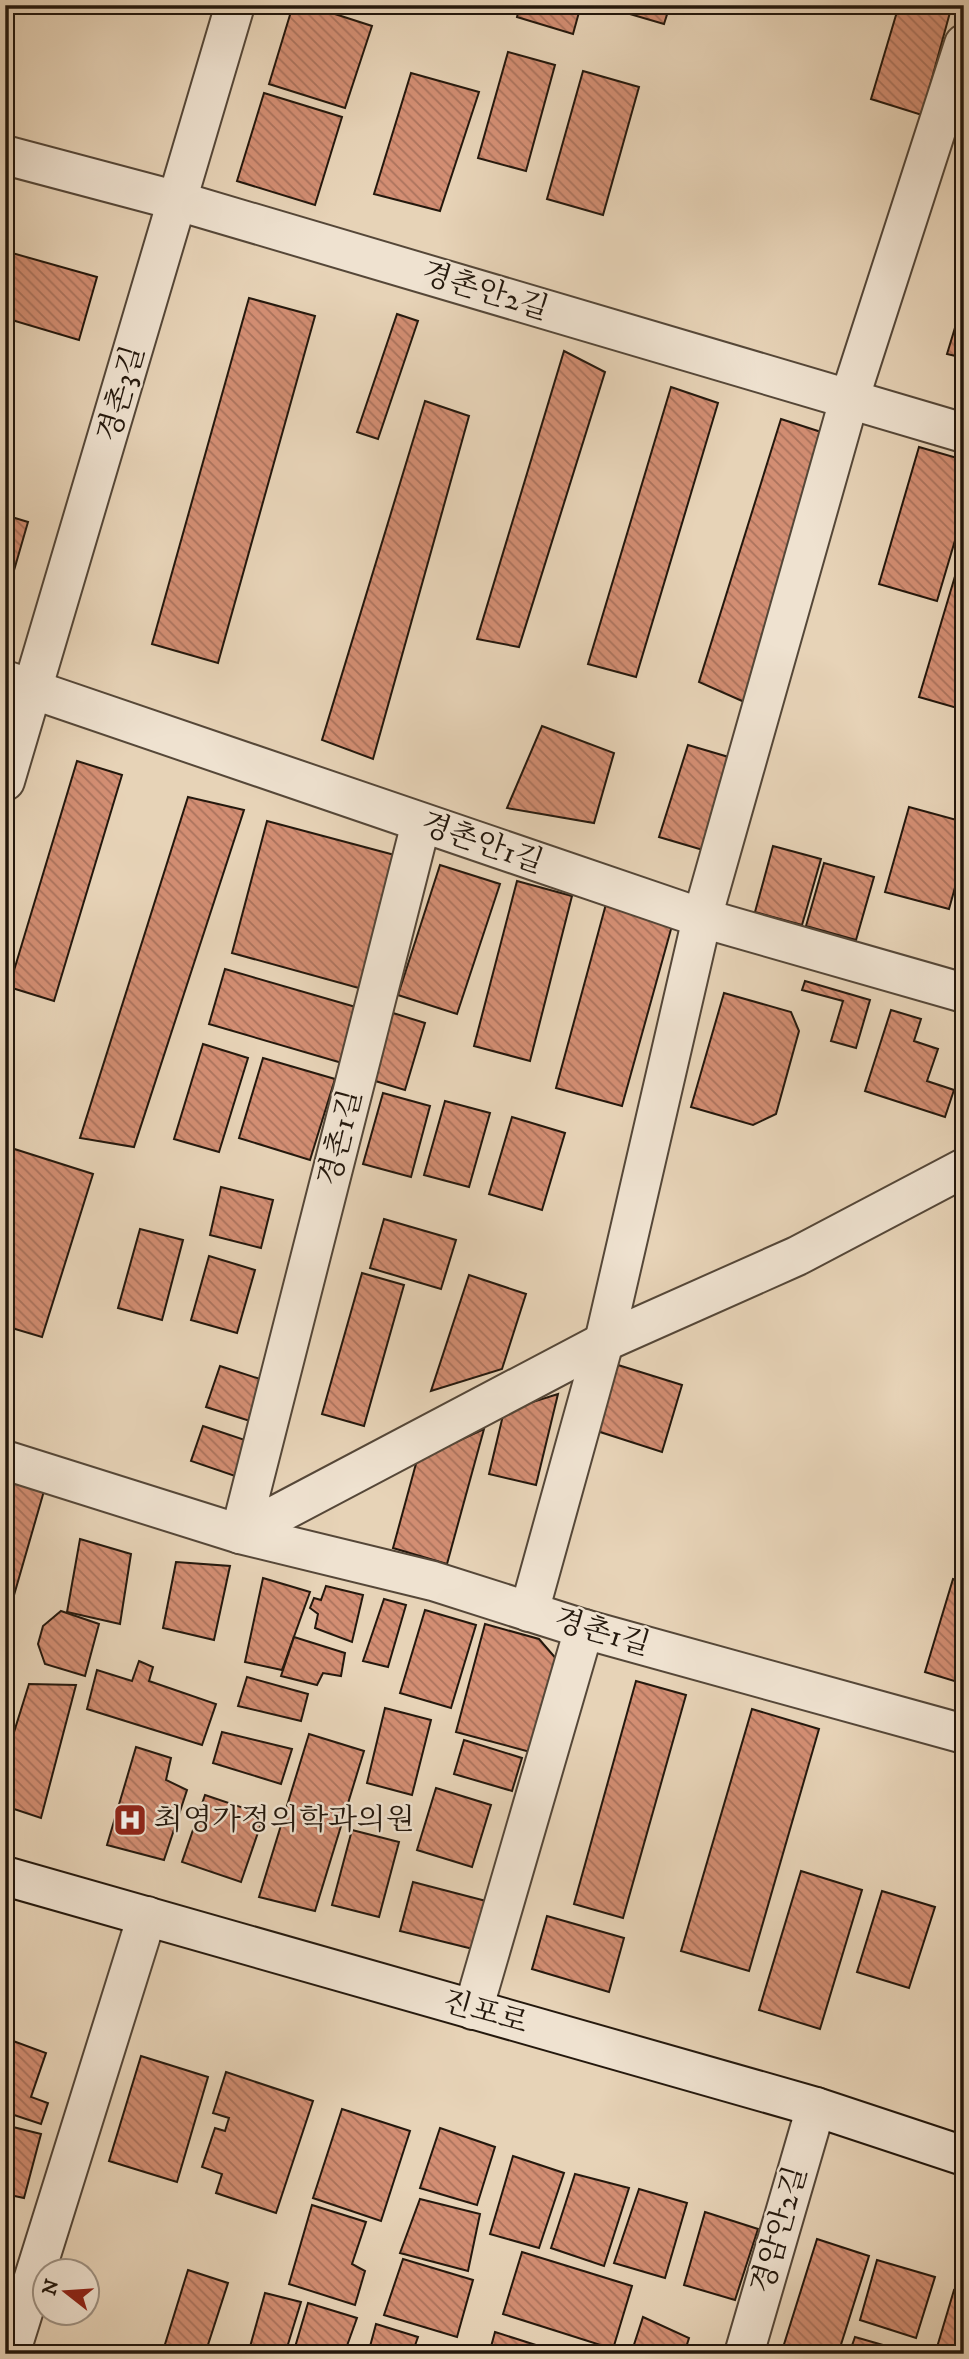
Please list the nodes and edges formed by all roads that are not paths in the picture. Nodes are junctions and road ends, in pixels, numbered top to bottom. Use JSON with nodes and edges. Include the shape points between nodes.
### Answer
{"nodes":[{"id":1,"x":235,"y":5,"type":"edge"},
{"id":2,"x":964,"y":44,"type":"edge"},
{"id":3,"x":5,"y":155,"type":"edge"},
{"id":4,"x":178,"y":201,"type":"junction"},
{"id":5,"x":849,"y":400,"type":"junction"},
{"id":6,"x":964,"y":433,"type":"edge"},
{"id":7,"x":20,"y":684,"type":"edge"},
{"id":8,"x":5,"y":781,"type":"edge"},
{"id":9,"x":421,"y":823,"type":"junction"},
{"id":10,"x":702,"y":918,"type":"junction"},
{"id":11,"x":964,"y":993,"type":"edge"},
{"id":12,"x":964,"y":1168,"type":"edge"},
{"id":13,"x":604,"y":1342,"type":"junction"},
{"id":14,"x":5,"y":1460,"type":"edge"},
{"id":15,"x":240,"y":1534,"type":"junction"},
{"id":16,"x":529,"y":1612,"type":"junction"},
{"id":17,"x":584,"y":1629,"type":"junction"},
{"id":18,"x":964,"y":1734,"type":"edge"},
{"id":19,"x":5,"y":1876,"type":"edge"},
{"id":20,"x":147,"y":1916,"type":"junction"},
{"id":21,"x":474,"y":2010,"type":"junction"},
{"id":22,"x":816,"y":2107,"type":"junction"},
{"id":23,"x":964,"y":2156,"type":"edge"},
{"id":24,"x":10,"y":2354,"type":"edge"},
{"id":25,"x":744,"y":2354,"type":"edge"}],
"edges":[{"from":1,"to":4,"type":"street","name":"경촌3길"},
{"from":2,"to":5,"type":"street"},
{"from":3,"to":4,"type":"street","name":"경촌안2길"},
{"from":4,"to":5,"type":"street","name":"경촌안2길"},
{"from":4,"to":7,"type":"street","name":"경촌3길"},
{"from":5,"to":6,"type":"street","name":"경촌안2길"},
{"from":5,"to":10,"type":"street"},
{"from":7,"to":8,"type":"street","name":"경촌3길"},
{"from":7,"to":9,"type":"street","name":"경촌안1길"},
{"from":9,"to":10,"type":"street","name":"경촌안1길"},
{"from":9,"to":15,"type":"street","name":"경촌1길"},
{"from":10,"to":11,"type":"street","name":"경촌안1길"},
{"from":10,"to":13,"type":"street"},
{"from":12,"to":13,"type":"street","via":[[797,1256]]},
{"from":13,"to":15,"type":"street"},
{"from":13,"to":16,"type":"street"},
{"from":14,"to":15,"type":"street","name":"경촌1길"},
{"from":15,"to":16,"type":"street","name":"경촌1길","via":[[433,1581]]},
{"from":16,"to":17,"type":"street","name":"경촌1길"},
{"from":17,"to":18,"type":"street","name":"경촌1길"},
{"from":17,"to":21,"type":"street"},
{"from":19,"to":20,"type":"street","name":"진포로"},
{"from":20,"to":21,"type":"street","name":"진포로"},
{"from":20,"to":24,"type":"street"},
{"from":21,"to":22,"type":"street","name":"진포로"},
{"from":22,"to":23,"type":"street","name":"진포로"},
{"from":22,"to":25,"type":"street","name":"경암안2길"}]}
